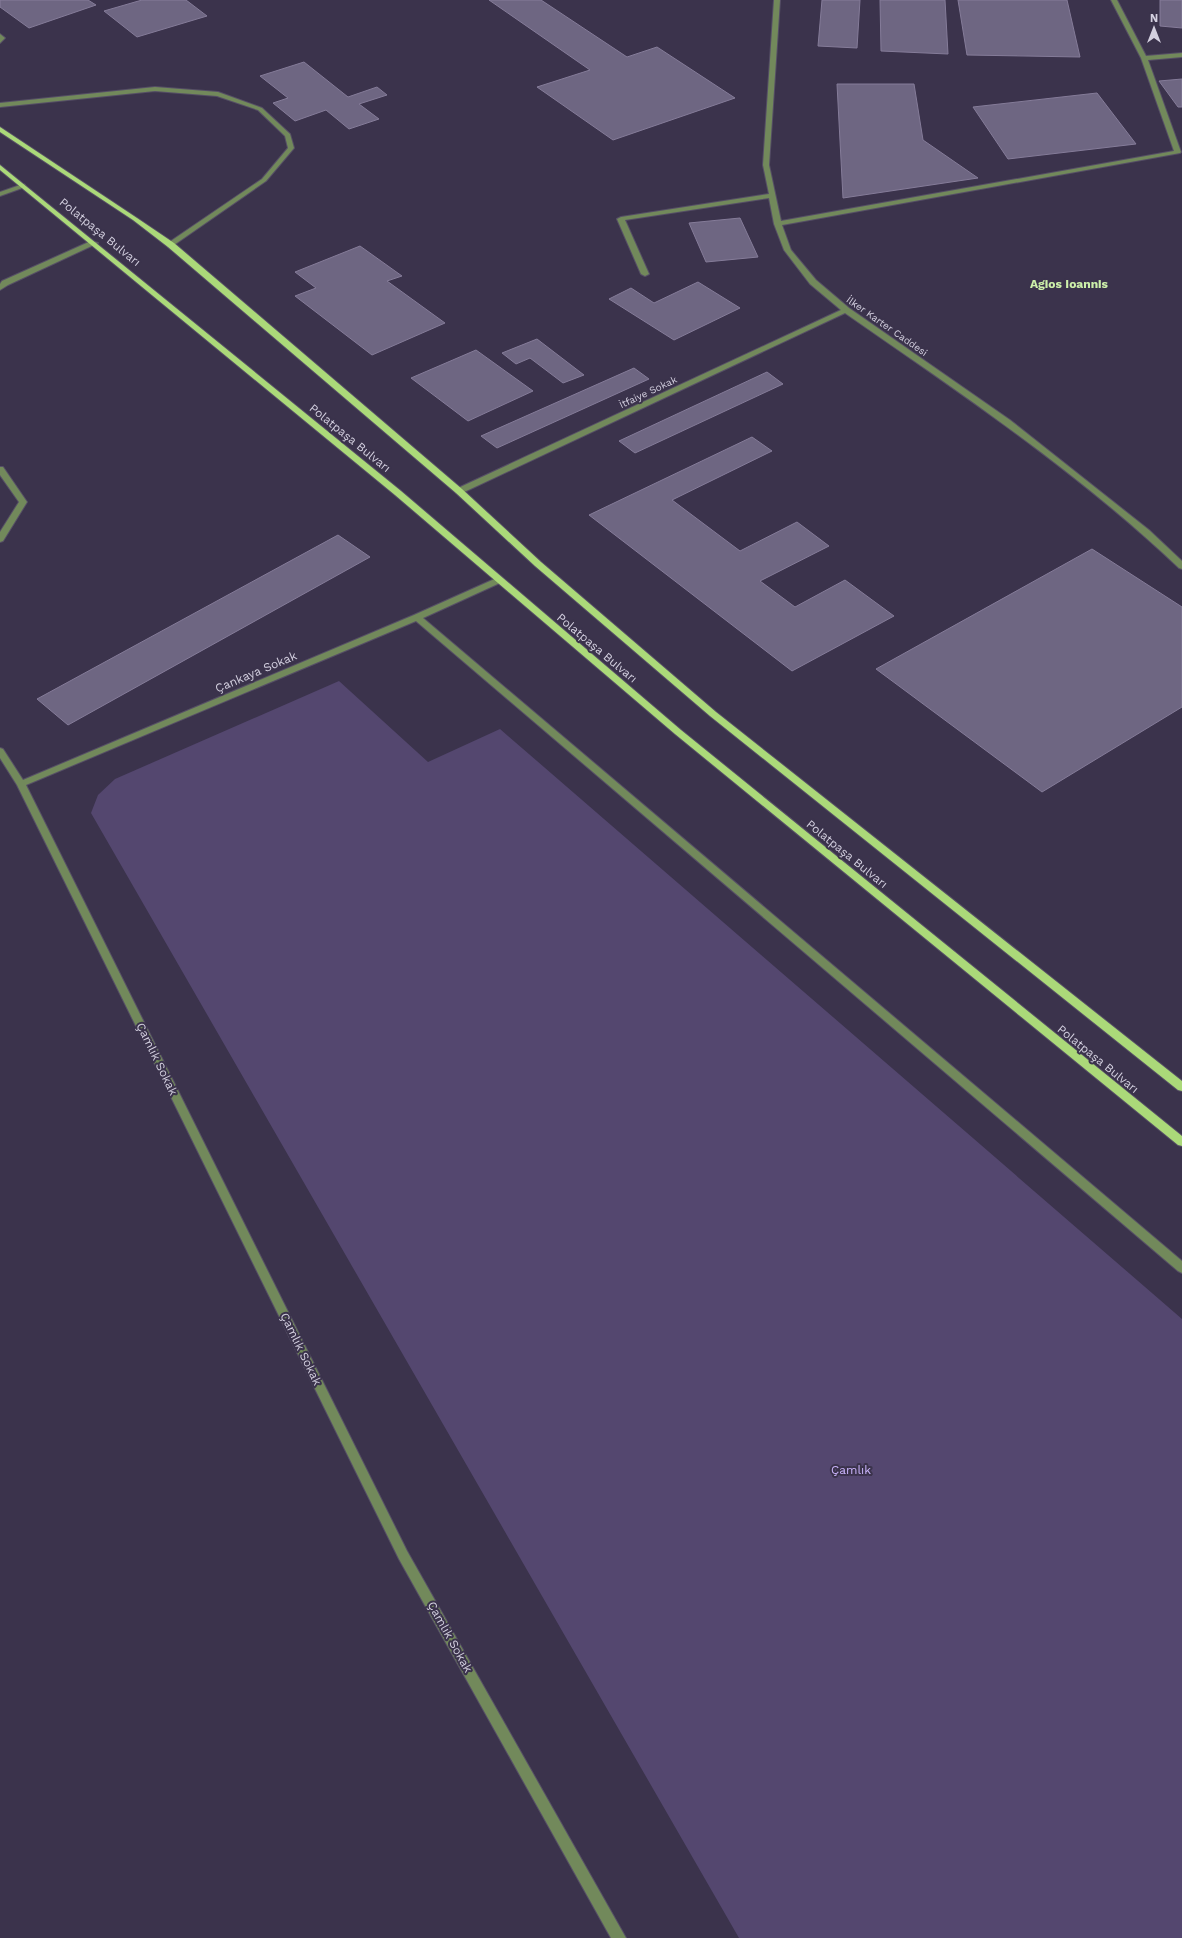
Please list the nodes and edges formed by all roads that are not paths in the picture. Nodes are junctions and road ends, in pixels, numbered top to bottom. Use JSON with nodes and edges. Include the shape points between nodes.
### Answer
{"nodes":[{"id":1,"x":777,"y":0,"type":"edge"},
{"id":2,"x":1114,"y":0,"type":"edge"},
{"id":3,"x":0,"y":36,"type":"edge"},
{"id":4,"x":0,"y":41,"type":"edge"},
{"id":5,"x":1182,"y":55,"type":"edge"},
{"id":6,"x":1144,"y":58,"type":"junction"},
{"id":7,"x":0,"y":105,"type":"edge"},
{"id":8,"x":0,"y":130,"type":"edge"},
{"id":9,"x":1180,"y":154,"type":"edge"},
{"id":10,"x":0,"y":167,"type":"edge"},
{"id":11,"x":23,"y":186,"type":"junction"},
{"id":12,"x":0,"y":194,"type":"edge"},
{"id":13,"x":772,"y":196,"type":"junction"},
{"id":14,"x":778,"y":224,"type":"junction"},
{"id":15,"x":94,"y":243,"type":"junction"},
{"id":16,"x":171,"y":245,"type":"junction"},
{"id":17,"x":645,"y":274,"type":"dead end"},
{"id":18,"x":0,"y":288,"type":"edge"},
{"id":19,"x":846,"y":310,"type":"junction"},
{"id":20,"x":0,"y":469,"type":"edge"},
{"id":21,"x":458,"y":491,"type":"junction"},
{"id":22,"x":0,"y":539,"type":"edge"},
{"id":23,"x":1182,"y":566,"type":"edge"},
{"id":24,"x":500,"y":580,"type":"junction"},
{"id":25,"x":417,"y":617,"type":"junction"},
{"id":26,"x":0,"y":751,"type":"edge"},
{"id":27,"x":21,"y":784,"type":"junction"},
{"id":28,"x":1182,"y":1087,"type":"edge"},
{"id":29,"x":1182,"y":1142,"type":"edge"},
{"id":30,"x":1182,"y":1268,"type":"edge"},
{"id":31,"x":620,"y":1938,"type":"edge"}],
"edges":[{"from":1,"to":13,"type":"street","name":"İlker Karter Caddesi","via":[[766,165]]},
{"from":2,"to":6,"type":"street"},
{"from":3,"to":4,"type":"street"},
{"from":5,"to":6,"type":"street"},
{"from":6,"to":9,"type":"street"},
{"from":7,"to":16,"type":"street","via":[[155,89],[218,94],[260,109],[288,135],[291,148],[264,180]]},
{"from":8,"to":16,"type":"main road","name":"Polatpaşa Bulvarı","via":[[136,219]]},
{"from":9,"to":14,"type":"street"},
{"from":10,"to":11,"type":"main road","name":"Polatpaşa Bulvarı"},
{"from":11,"to":12,"type":"street"},
{"from":11,"to":15,"type":"main road","name":"Polatpaşa Bulvarı"},
{"from":13,"to":14,"type":"street","name":"İlker Karter Caddesi"},
{"from":13,"to":17,"type":"street","via":[[621,219]]},
{"from":14,"to":19,"type":"street","name":"İlker Karter Caddesi","via":[[788,250],[813,282]]},
{"from":15,"to":18,"type":"street","via":[[5,283]]},
{"from":15,"to":24,"type":"main road","name":"Polatpaşa Bulvarı"},
{"from":16,"to":21,"type":"main road","name":"Polatpaşa Bulvarı"},
{"from":19,"to":21,"type":"street","name":"İtfaiye Sokak"},
{"from":19,"to":23,"type":"street","name":"İlker Karter Caddesi","via":[[1007,422],[1146,532]]},
{"from":20,"to":22,"type":"street","via":[[23,502]]},
{"from":21,"to":28,"type":"main road","name":"Polatpaşa Bulvarı","via":[[538,564],[713,714]]},
{"from":24,"to":25,"type":"street","name":"Çankaya Sokak"},
{"from":24,"to":29,"type":"main road","name":"Polatpaşa Bulvarı","via":[[678,732]]},
{"from":25,"to":27,"type":"street","name":"Çankaya Sokak"},
{"from":25,"to":30,"type":"street"},
{"from":26,"to":27,"type":"street","name":"Çamlık Sokak"},
{"from":27,"to":31,"type":"street","name":"Çamlık Sokak","via":[[403,1555]]}]}
